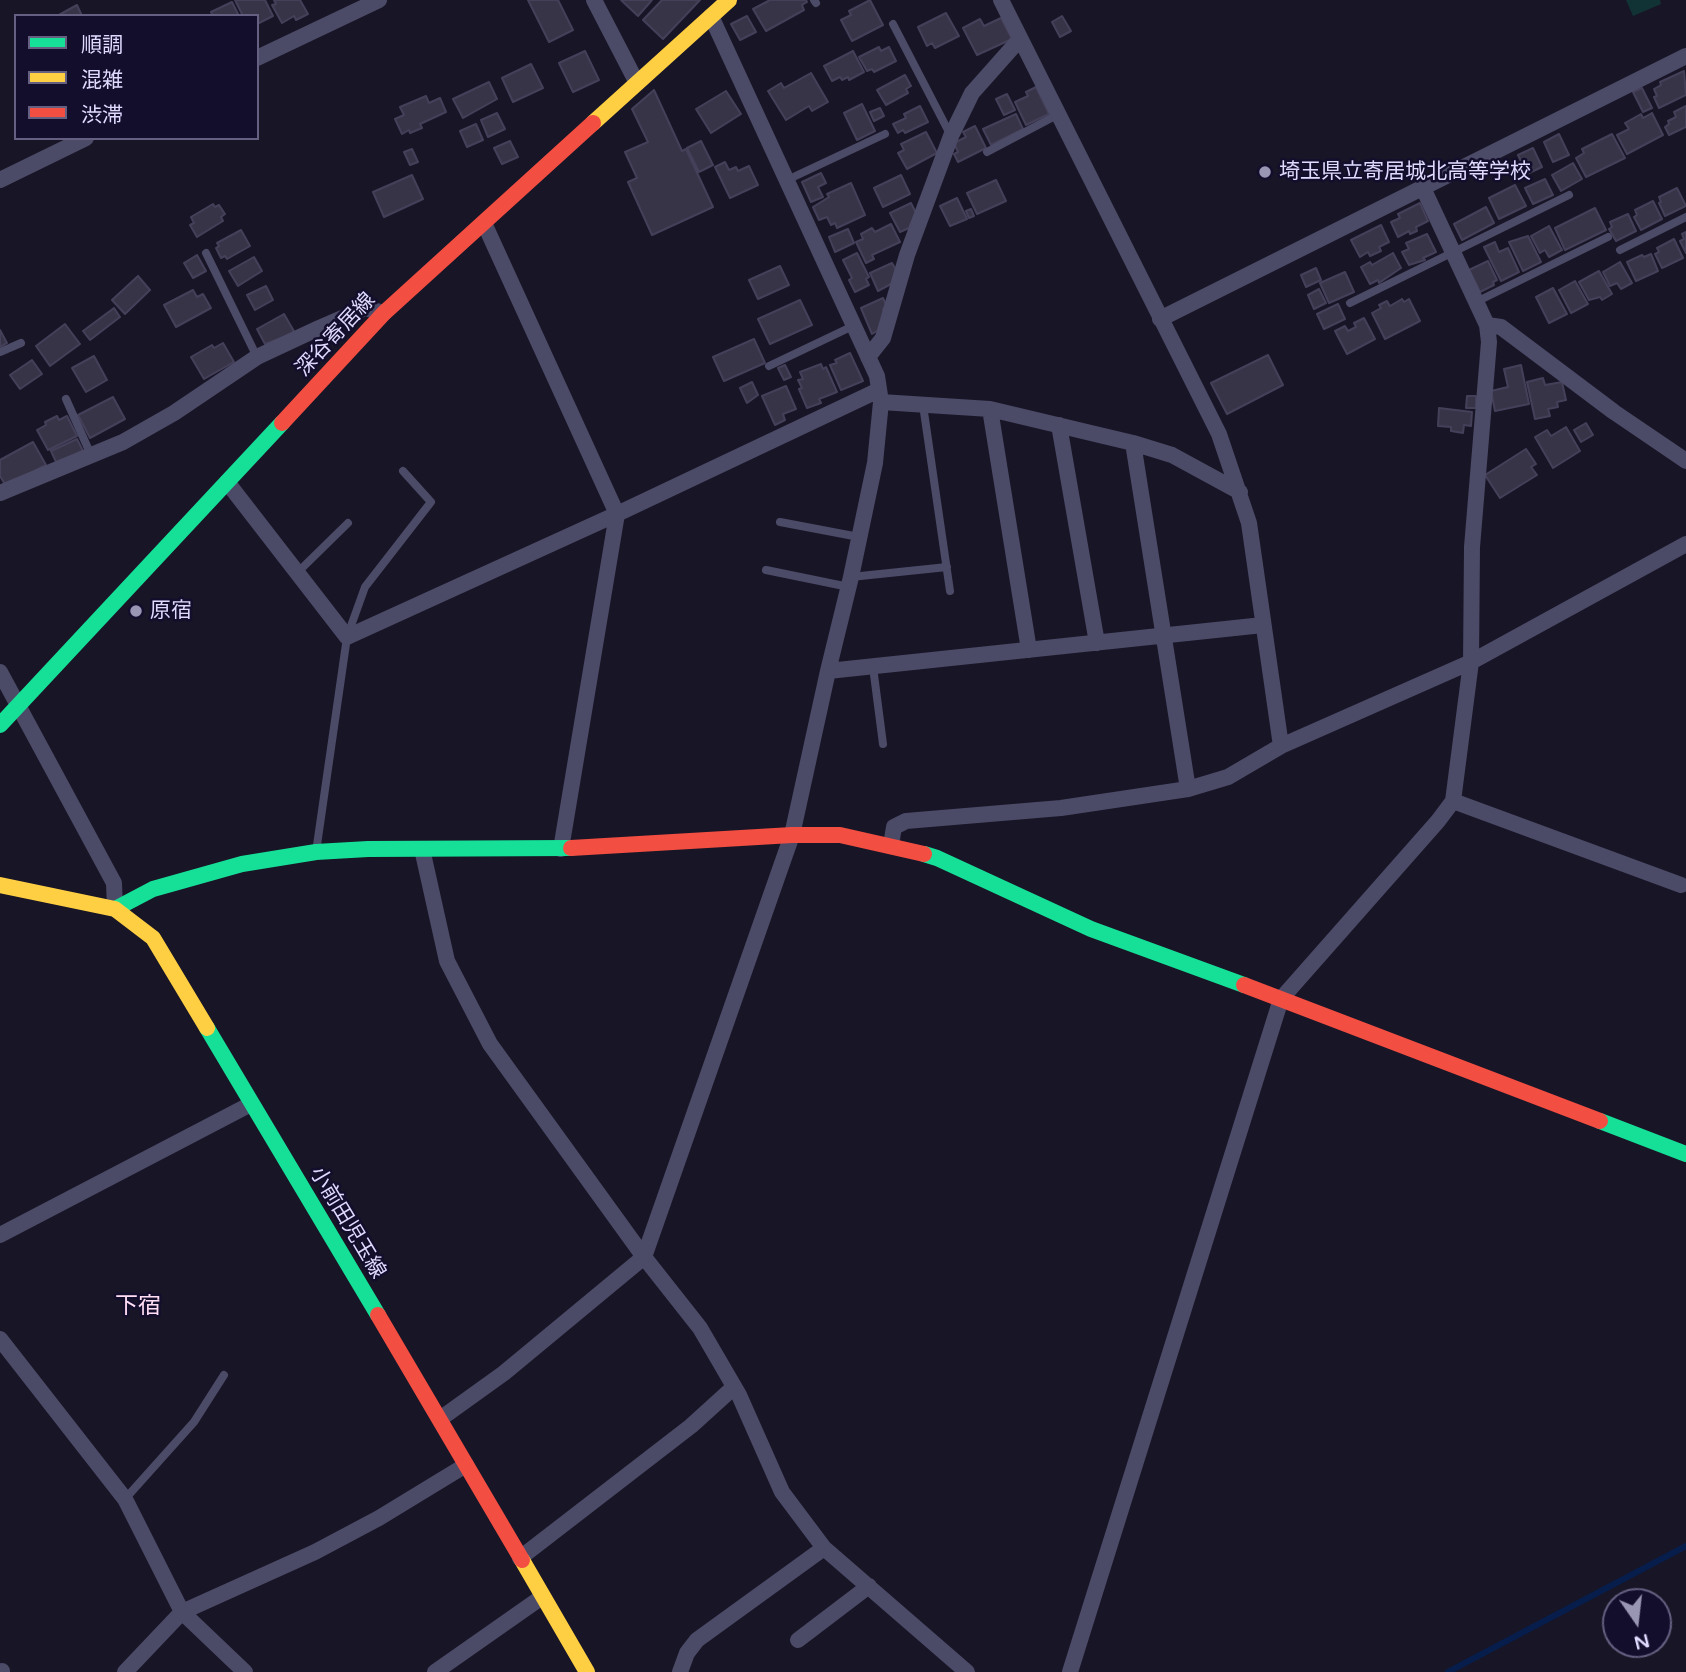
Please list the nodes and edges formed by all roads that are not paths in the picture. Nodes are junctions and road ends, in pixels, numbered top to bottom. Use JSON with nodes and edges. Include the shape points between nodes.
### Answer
{"nodes":[{"id":1,"x":379,"y":0,"type":"edge"},
{"id":2,"x":594,"y":0,"type":"edge"},
{"id":3,"x":729,"y":0,"type":"edge"},
{"id":4,"x":1001,"y":0,"type":"edge"},
{"id":5,"x":711,"y":16,"type":"junction"},
{"id":6,"x":893,"y":24,"type":"dead end"},
{"id":7,"x":1020,"y":39,"type":"junction"},
{"id":8,"x":1686,"y":56,"type":"edge"},
{"id":9,"x":259,"y":57,"type":"edge"},
{"id":10,"x":637,"y":83,"type":"junction"},
{"id":11,"x":1057,"y":115,"type":"junction"},
{"id":12,"x":885,"y":134,"type":"dead end"},
{"id":13,"x":951,"y":136,"type":"junction"},
{"id":14,"x":82,"y":140,"type":"edge"},
{"id":15,"x":987,"y":152,"type":"dead end"},
{"id":16,"x":0,"y":180,"type":"edge"},
{"id":17,"x":787,"y":180,"type":"junction"},
{"id":18,"x":1423,"y":188,"type":"junction"},
{"id":19,"x":1569,"y":195,"type":"dead end"},
{"id":20,"x":1686,"y":217,"type":"edge"},
{"id":21,"x":484,"y":223,"type":"junction"},
{"id":22,"x":1608,"y":237,"type":"dead end"},
{"id":23,"x":1620,"y":250,"type":"dead end"},
{"id":24,"x":1452,"y":251,"type":"junction"},
{"id":25,"x":206,"y":253,"type":"dead end"},
{"id":26,"x":1476,"y":302,"type":"junction"},
{"id":27,"x":1350,"y":303,"type":"dead end"},
{"id":28,"x":384,"y":313,"type":"junction"},
{"id":29,"x":1160,"y":319,"type":"junction"},
{"id":30,"x":1486,"y":325,"type":"junction"},
{"id":31,"x":853,"y":326,"type":"junction"},
{"id":32,"x":21,"y":343,"type":"dead end"},
{"id":33,"x":0,"y":352,"type":"edge"},
{"id":34,"x":257,"y":357,"type":"junction"},
{"id":35,"x":868,"y":357,"type":"junction"},
{"id":36,"x":769,"y":366,"type":"dead end"},
{"id":37,"x":880,"y":396,"type":"junction"},
{"id":38,"x":66,"y":399,"type":"dead end"},
{"id":39,"x":923,"y":405,"type":"junction"},
{"id":40,"x":990,"y":409,"type":"junction"},
{"id":41,"x":1059,"y":425,"type":"junction"},
{"id":42,"x":1133,"y":443,"type":"junction"},
{"id":43,"x":91,"y":455,"type":"junction"},
{"id":44,"x":1686,"y":461,"type":"edge"},
{"id":45,"x":403,"y":471,"type":"dead end"},
{"id":46,"x":227,"y":482,"type":"junction"},
{"id":47,"x":1240,"y":492,"type":"junction"},
{"id":48,"x":0,"y":493,"type":"edge"},
{"id":49,"x":617,"y":514,"type":"junction"},
{"id":50,"x":780,"y":522,"type":"dead end"},
{"id":51,"x":348,"y":523,"type":"dead end"},
{"id":52,"x":860,"y":537,"type":"junction"},
{"id":53,"x":1686,"y":544,"type":"edge"},
{"id":54,"x":947,"y":567,"type":"junction"},
{"id":55,"x":766,"y":570,"type":"dead end"},
{"id":56,"x":298,"y":573,"type":"junction"},
{"id":57,"x":850,"y":582,"type":"junction"},
{"id":58,"x":950,"y":591,"type":"dead end"},
{"id":59,"x":1263,"y":625,"type":"junction"},
{"id":60,"x":1164,"y":635,"type":"junction"},
{"id":61,"x":347,"y":637,"type":"junction"},
{"id":62,"x":1097,"y":643,"type":"junction"},
{"id":63,"x":1028,"y":650,"type":"junction"},
{"id":64,"x":1471,"y":662,"type":"junction"},
{"id":65,"x":873,"y":667,"type":"junction"},
{"id":66,"x":828,"y":671,"type":"junction"},
{"id":67,"x":0,"y":672,"type":"edge"},
{"id":68,"x":18,"y":705,"type":"junction"},
{"id":69,"x":0,"y":724,"type":"edge"},
{"id":70,"x":883,"y":744,"type":"dead end"},
{"id":71,"x":1281,"y":746,"type":"junction"},
{"id":72,"x":1188,"y":789,"type":"junction"},
{"id":73,"x":1453,"y":801,"type":"junction"},
{"id":74,"x":792,"y":835,"type":"junction"},
{"id":75,"x":891,"y":845,"type":"junction"},
{"id":76,"x":422,"y":849,"type":"junction"},
{"id":77,"x":561,"y":849,"type":"junction"},
{"id":78,"x":316,"y":852,"type":"junction"},
{"id":79,"x":0,"y":885,"type":"edge"},
{"id":80,"x":1681,"y":885,"type":"dead end"},
{"id":81,"x":115,"y":909,"type":"junction"},
{"id":82,"x":1281,"y":999,"type":"junction"},
{"id":83,"x":251,"y":1104,"type":"junction"},
{"id":84,"x":1686,"y":1154,"type":"edge"},
{"id":85,"x":0,"y":1235,"type":"edge"},
{"id":86,"x":644,"y":1257,"type":"junction"},
{"id":87,"x":0,"y":1339,"type":"edge"},
{"id":88,"x":224,"y":1375,"type":"dead end"},
{"id":89,"x":734,"y":1387,"type":"junction"},
{"id":90,"x":440,"y":1419,"type":"junction"},
{"id":91,"x":466,"y":1465,"type":"junction"},
{"id":92,"x":125,"y":1499,"type":"junction"},
{"id":93,"x":824,"y":1548,"type":"junction"},
{"id":94,"x":520,"y":1558,"type":"junction"},
{"id":95,"x":869,"y":1586,"type":"junction"},
{"id":96,"x":542,"y":1597,"type":"junction"},
{"id":97,"x":182,"y":1612,"type":"junction"},
{"id":98,"x":798,"y":1640,"type":"dead end"},
{"id":99,"x":125,"y":1672,"type":"edge"},
{"id":100,"x":245,"y":1672,"type":"edge"},
{"id":101,"x":435,"y":1672,"type":"edge"},
{"id":102,"x":587,"y":1672,"type":"edge"},
{"id":103,"x":680,"y":1672,"type":"edge"},
{"id":104,"x":967,"y":1672,"type":"edge"},
{"id":105,"x":1070,"y":1672,"type":"edge"}],
"edges":[{"from":1,"to":9,"type":"street"},
{"from":2,"to":10,"type":"street"},
{"from":3,"to":5,"type":"main road","name":"深谷寄居線"},
{"from":4,"to":7,"type":"street"},
{"from":5,"to":10,"type":"main road","name":"深谷寄居線"},
{"from":5,"to":17,"type":"street"},
{"from":6,"to":13,"type":"lane"},
{"from":7,"to":11,"type":"street"},
{"from":7,"to":13,"type":"street","via":[[972,93]]},
{"from":8,"to":18,"type":"street"},
{"from":10,"to":21,"type":"main road","name":"深谷寄居線"},
{"from":11,"to":15,"type":"lane"},
{"from":11,"to":29,"type":"street"},
{"from":12,"to":17,"type":"lane"},
{"from":13,"to":35,"type":"street","via":[[907,255],[883,338]]},
{"from":14,"to":16,"type":"street"},
{"from":17,"to":31,"type":"street"},
{"from":18,"to":24,"type":"street"},
{"from":18,"to":29,"type":"street"},
{"from":19,"to":24,"type":"lane"},
{"from":20,"to":23,"type":"lane"},
{"from":21,"to":28,"type":"main road","name":"深谷寄居線"},
{"from":21,"to":49,"type":"street"},
{"from":22,"to":26,"type":"lane"},
{"from":24,"to":26,"type":"street"},
{"from":24,"to":27,"type":"lane"},
{"from":25,"to":34,"type":"lane"},
{"from":26,"to":30,"type":"street"},
{"from":28,"to":34,"type":"street","via":[[365,308]]},
{"from":28,"to":46,"type":"main road","name":"深谷寄居線"},
{"from":29,"to":47,"type":"street","via":[[1219,434]]},
{"from":30,"to":44,"type":"street","via":[[1501,327]]},
{"from":30,"to":64,"type":"street","via":[[1489,342],[1472,547]]},
{"from":31,"to":35,"type":"street"},
{"from":31,"to":36,"type":"lane"},
{"from":32,"to":33,"type":"lane"},
{"from":34,"to":43,"type":"street","via":[[174,413]]},
{"from":35,"to":37,"type":"street"},
{"from":37,"to":39,"type":"street"},
{"from":37,"to":49,"type":"street"},
{"from":37,"to":52,"type":"street"},
{"from":38,"to":43,"type":"lane"},
{"from":39,"to":40,"type":"street"},
{"from":39,"to":54,"type":"lane"},
{"from":40,"to":41,"type":"street"},
{"from":40,"to":63,"type":"street"},
{"from":41,"to":42,"type":"street"},
{"from":41,"to":62,"type":"street"},
{"from":42,"to":47,"type":"street","via":[[1172,455]]},
{"from":42,"to":60,"type":"street"},
{"from":43,"to":48,"type":"street"},
{"from":45,"to":61,"type":"lane","via":[[430,502],[365,587]]},
{"from":46,"to":56,"type":"street"},
{"from":46,"to":68,"type":"main road","name":"深谷寄居線"},
{"from":47,"to":59,"type":"street","via":[[1249,523]]},
{"from":49,"to":61,"type":"street"},
{"from":49,"to":77,"type":"street"},
{"from":50,"to":52,"type":"lane"},
{"from":51,"to":56,"type":"lane"},
{"from":52,"to":57,"type":"street"},
{"from":53,"to":64,"type":"street"},
{"from":54,"to":57,"type":"lane"},
{"from":54,"to":58,"type":"lane"},
{"from":55,"to":57,"type":"lane"},
{"from":56,"to":61,"type":"street"},
{"from":57,"to":66,"type":"street"},
{"from":59,"to":60,"type":"street"},
{"from":59,"to":71,"type":"street"},
{"from":60,"to":62,"type":"street"},
{"from":60,"to":72,"type":"street"},
{"from":61,"to":78,"type":"lane"},
{"from":62,"to":63,"type":"street"},
{"from":63,"to":65,"type":"street"},
{"from":64,"to":71,"type":"street"},
{"from":64,"to":73,"type":"street"},
{"from":65,"to":66,"type":"street"},
{"from":65,"to":70,"type":"lane"},
{"from":66,"to":74,"type":"street"},
{"from":67,"to":68,"type":"street"},
{"from":68,"to":69,"type":"main road","name":"深谷寄居線"},
{"from":68,"to":81,"type":"street","via":[[114,883]]},
{"from":71,"to":72,"type":"street","via":[[1228,777]]},
{"from":72,"to":75,"type":"street","via":[[1061,808],[906,821],[894,827]]},
{"from":73,"to":80,"type":"street"},
{"from":73,"to":82,"type":"street"},
{"from":74,"to":75,"type":"main road","via":[[840,835]]},
{"from":74,"to":77,"type":"main road"},
{"from":74,"to":86,"type":"street"},
{"from":75,"to":82,"type":"main road","via":[[937,858],[1091,929]]},
{"from":76,"to":77,"type":"main road"},
{"from":76,"to":78,"type":"main road"},
{"from":76,"to":86,"type":"street","via":[[447,961],[490,1044]]},
{"from":78,"to":81,"type":"main road","via":[[242,864],[153,888]]},
{"from":79,"to":81,"type":"main road","name":"小前田児玉線"},
{"from":81,"to":83,"type":"main road","name":"小前田児玉線","via":[[153,938]]},
{"from":82,"to":84,"type":"main road"},
{"from":82,"to":105,"type":"street"},
{"from":83,"to":85,"type":"street"},
{"from":83,"to":90,"type":"main road","name":"小前田児玉線"},
{"from":86,"to":89,"type":"street","via":[[700,1328]]},
{"from":86,"to":90,"type":"street","via":[[504,1373]]},
{"from":87,"to":92,"type":"street"},
{"from":88,"to":92,"type":"lane","via":[[194,1422]]},
{"from":89,"to":93,"type":"street","via":[[782,1492]]},
{"from":89,"to":94,"type":"street","via":[[691,1426]]},
{"from":90,"to":91,"type":"main road","name":"小前田児玉線"},
{"from":91,"to":94,"type":"main road","name":"小前田児玉線"},
{"from":91,"to":97,"type":"street","via":[[347,1535]]},
{"from":92,"to":97,"type":"street"},
{"from":93,"to":95,"type":"street"},
{"from":93,"to":103,"type":"street","via":[[697,1640]]},
{"from":94,"to":96,"type":"main road","name":"小前田児玉線"},
{"from":95,"to":98,"type":"street"},
{"from":95,"to":104,"type":"street"},
{"from":96,"to":101,"type":"street"},
{"from":96,"to":102,"type":"main road","name":"小前田児玉線"},
{"from":97,"to":99,"type":"street"},
{"from":97,"to":100,"type":"street"}]}
